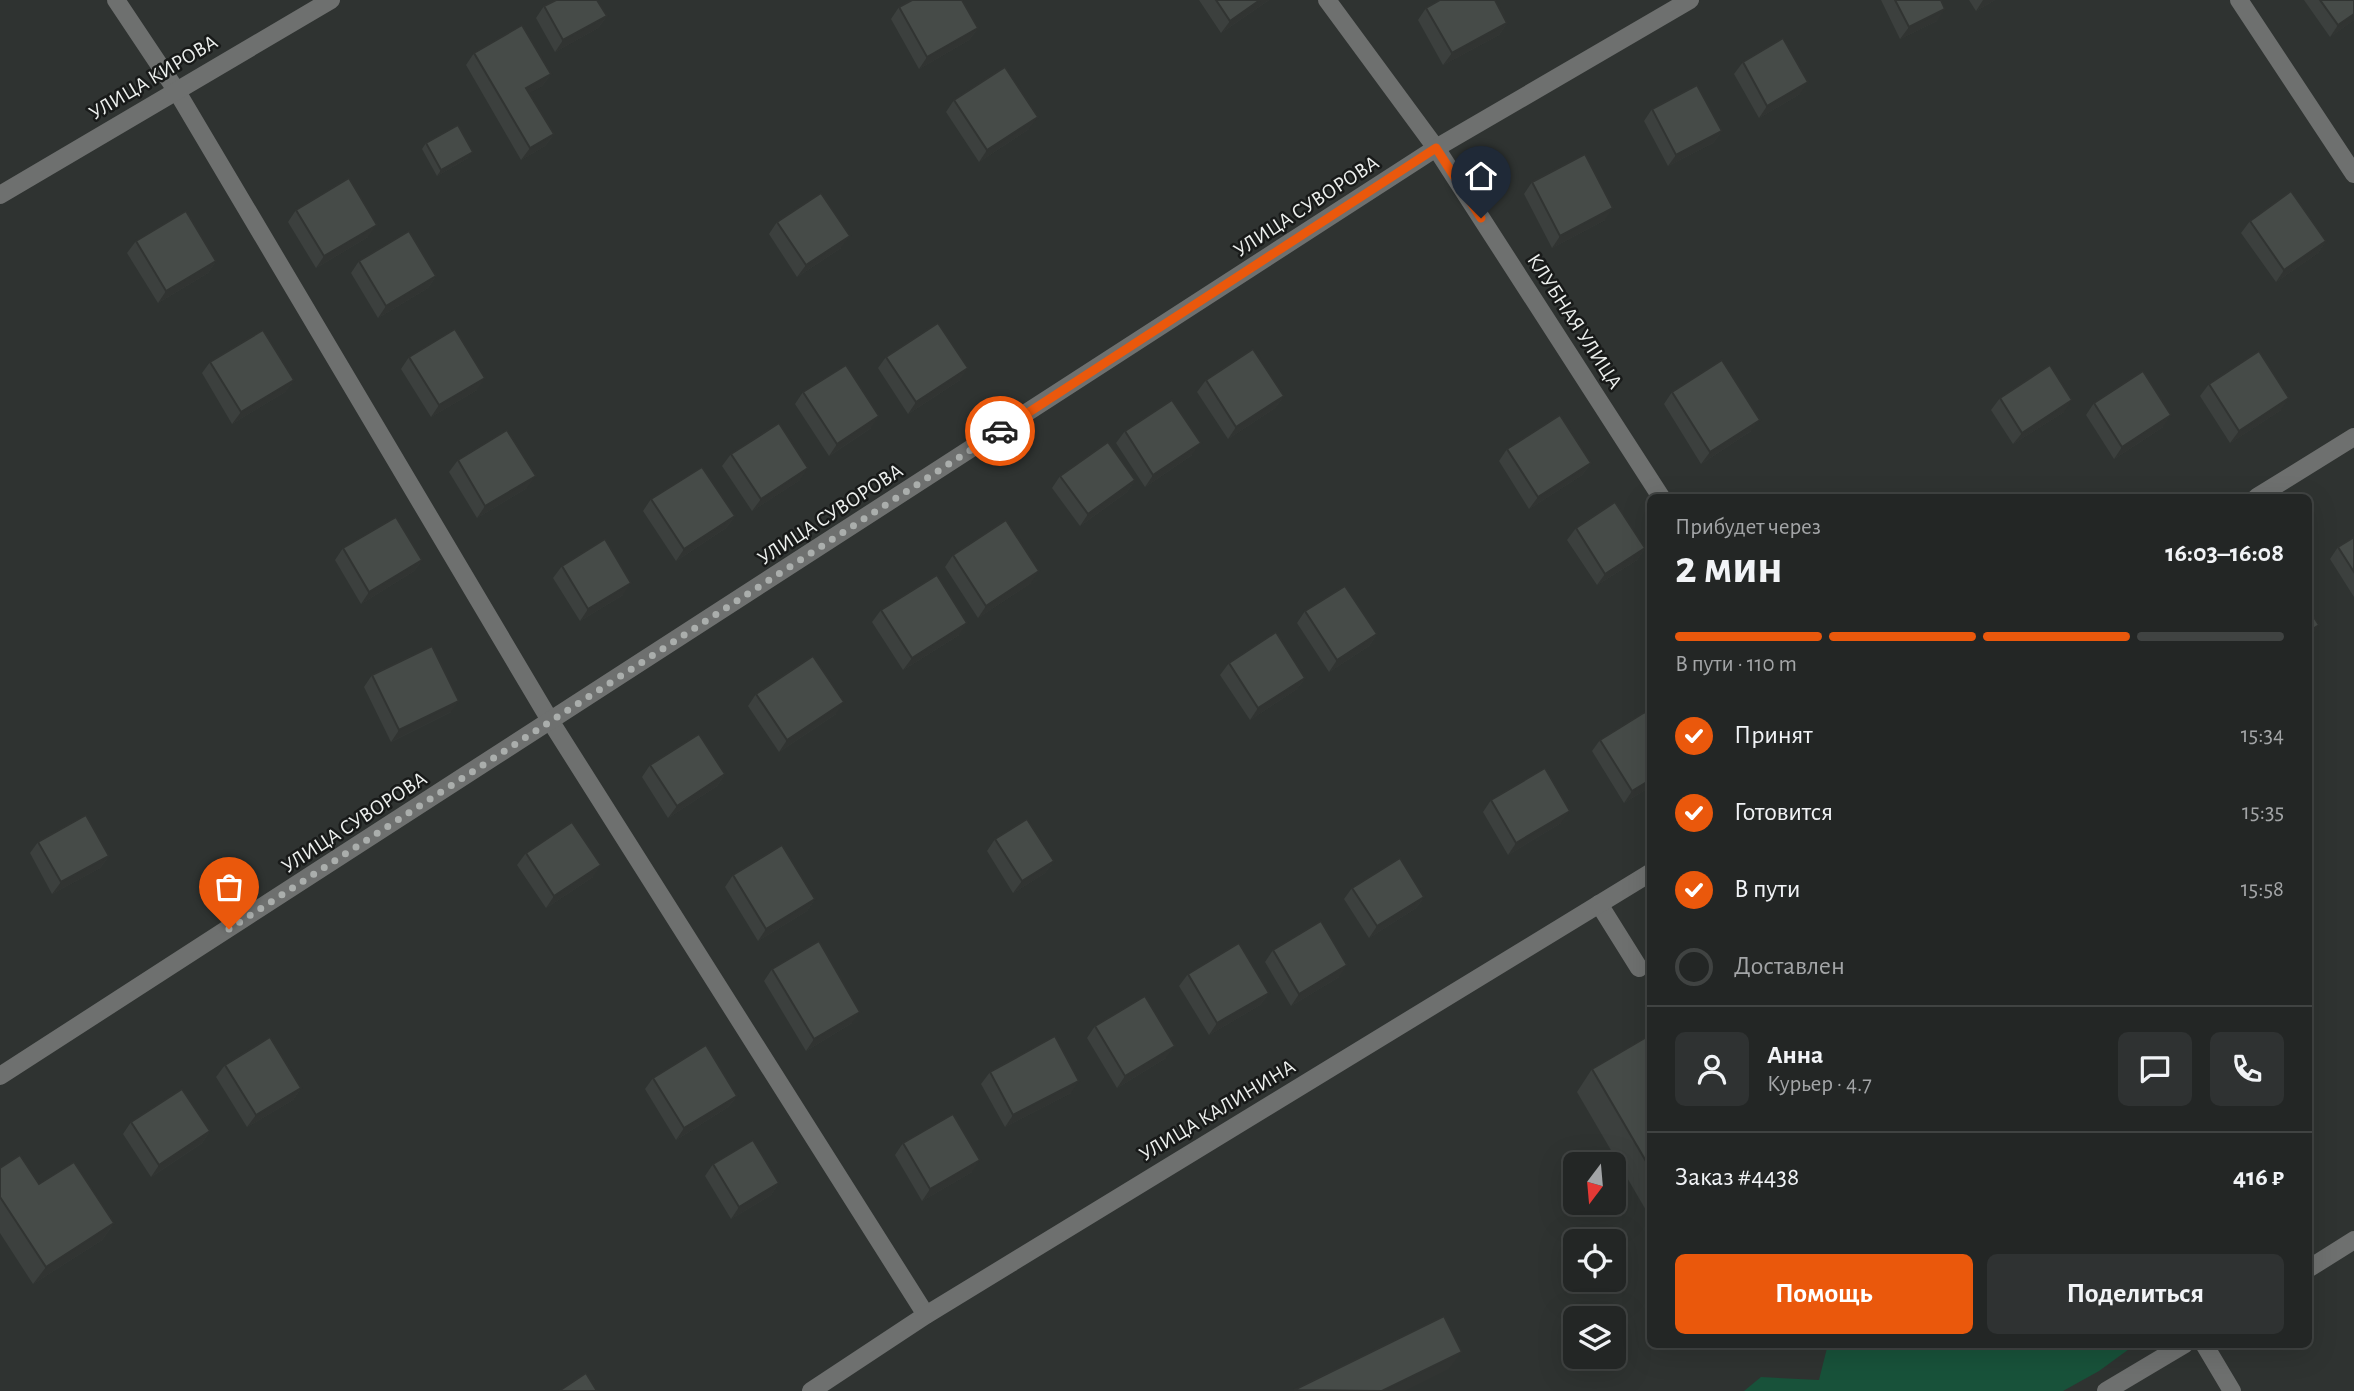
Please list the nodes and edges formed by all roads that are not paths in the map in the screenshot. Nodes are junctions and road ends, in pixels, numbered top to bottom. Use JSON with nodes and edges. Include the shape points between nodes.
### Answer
{"nodes":[{"id":1,"x":116,"y":0,"type":"edge"},
{"id":2,"x":331,"y":0,"type":"edge"},
{"id":3,"x":1326,"y":0,"type":"edge"},
{"id":4,"x":1690,"y":0,"type":"edge"},
{"id":5,"x":2239,"y":0,"type":"edge"},
{"id":6,"x":176,"y":90,"type":"junction"},
{"id":7,"x":1436,"y":148,"type":"junction"},
{"id":8,"x":2354,"y":174,"type":"edge"},
{"id":9,"x":0,"y":195,"type":"edge"},
{"id":10,"x":2354,"y":437,"type":"edge"},
{"id":11,"x":1659,"y":494,"type":"edge"},
{"id":12,"x":2263,"y":494,"type":"edge"},
{"id":13,"x":551,"y":722,"type":"junction"},
{"id":14,"x":1647,"y":875,"type":"edge"},
{"id":15,"x":1599,"y":904,"type":"junction"},
{"id":16,"x":1639,"y":968,"type":"dead end"},
{"id":17,"x":0,"y":1076,"type":"edge"},
{"id":18,"x":2354,"y":1240,"type":"edge"},
{"id":19,"x":2312,"y":1266,"type":"edge"},
{"id":20,"x":926,"y":1315,"type":"junction"},
{"id":21,"x":2178,"y":1348,"type":"edge"},
{"id":22,"x":2206,"y":1348,"type":"edge"},
{"id":23,"x":811,"y":1391,"type":"edge"},
{"id":24,"x":2106,"y":1391,"type":"edge"},
{"id":25,"x":2232,"y":1391,"type":"edge"}],
"edges":[{"from":1,"to":6,"type":"street"},
{"from":2,"to":6,"type":"street","name":"УЛИЦА КИРОВА"},
{"from":3,"to":7,"type":"street","name":"КЛУБНАЯ УЛИЦА"},
{"from":4,"to":7,"type":"street","name":"УЛИЦА СУВОРОВА"},
{"from":5,"to":8,"type":"street"},
{"from":6,"to":9,"type":"street","name":"УЛИЦА КИРОВА"},
{"from":6,"to":13,"type":"street"},
{"from":7,"to":11,"type":"street","name":"КЛУБНАЯ УЛИЦА"},
{"from":7,"to":13,"type":"street","name":"УЛИЦА СУВОРОВА"},
{"from":10,"to":12,"type":"street"},
{"from":13,"to":17,"type":"street","name":"УЛИЦА СУВОРОВА"},
{"from":13,"to":20,"type":"street"},
{"from":14,"to":15,"type":"street","name":"УЛИЦА КАЛИНИНА"},
{"from":15,"to":16,"type":"street"},
{"from":15,"to":20,"type":"street","name":"УЛИЦА КАЛИНИНА"},
{"from":18,"to":19,"type":"street"},
{"from":20,"to":23,"type":"street","name":"УЛИЦА КАЛИНИНА"},
{"from":21,"to":24,"type":"street"},
{"from":22,"to":25,"type":"street"}]}
